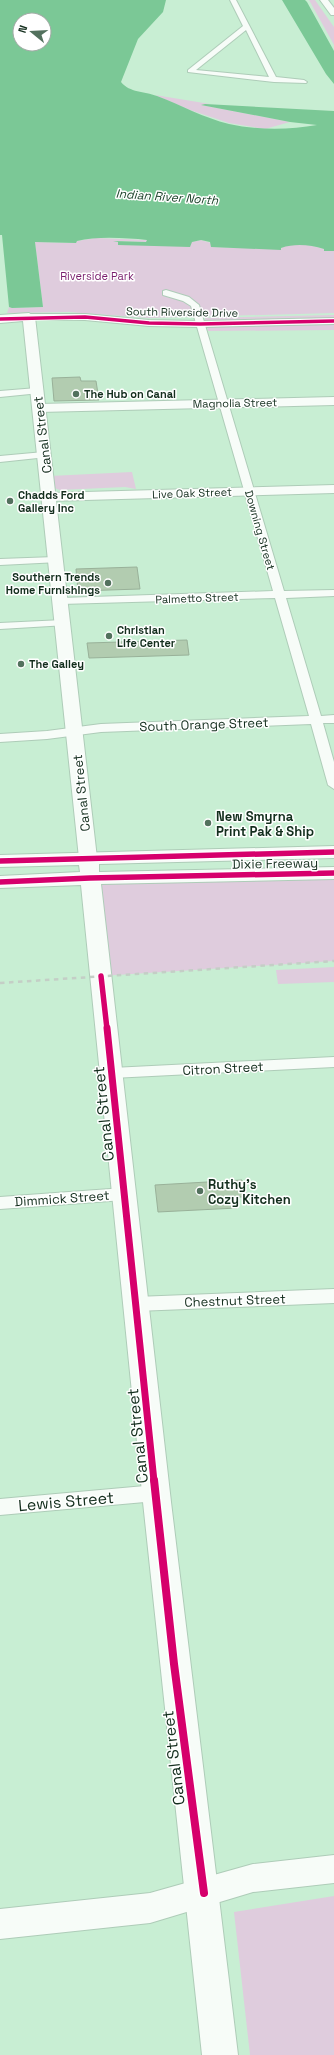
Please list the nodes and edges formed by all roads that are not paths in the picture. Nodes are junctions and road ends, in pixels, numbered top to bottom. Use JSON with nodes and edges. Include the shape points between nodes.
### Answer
{"nodes":[{"id":1,"x":233,"y":0,"type":"edge"},
{"id":2,"x":324,"y":0,"type":"edge"},
{"id":3,"x":334,"y":13,"type":"edge"},
{"id":4,"x":246,"y":27,"type":"junction"},
{"id":5,"x":274,"y":80,"type":"junction"},
{"id":6,"x":304,"y":82,"type":"dead end"},
{"id":7,"x":166,"y":293,"type":"dead end"},
{"id":8,"x":29,"y":317,"type":"junction"},
{"id":9,"x":0,"y":319,"type":"edge"},
{"id":10,"x":334,"y":321,"type":"edge"},
{"id":11,"x":200,"y":324,"type":"junction"},
{"id":12,"x":37,"y":392,"type":"junction"},
{"id":13,"x":0,"y":394,"type":"edge"},
{"id":14,"x":334,"y":401,"type":"edge"},
{"id":15,"x":222,"y":404,"type":"junction"},
{"id":16,"x":40,"y":408,"type":"junction"},
{"id":17,"x":44,"y":455,"type":"junction"},
{"id":18,"x":0,"y":459,"type":"edge"},
{"id":19,"x":334,"y":489,"type":"edge"},
{"id":20,"x":249,"y":491,"type":"junction"},
{"id":21,"x":49,"y":497,"type":"junction"},
{"id":22,"x":56,"y":560,"type":"junction"},
{"id":23,"x":0,"y":562,"type":"edge"},
{"id":24,"x":334,"y":594,"type":"edge"},
{"id":25,"x":279,"y":595,"type":"junction"},
{"id":26,"x":61,"y":602,"type":"junction"},
{"id":27,"x":63,"y":623,"type":"junction"},
{"id":28,"x":0,"y":626,"type":"edge"},
{"id":29,"x":334,"y":719,"type":"edge"},
{"id":30,"x":317,"y":720,"type":"junction"},
{"id":31,"x":74,"y":732,"type":"junction"},
{"id":32,"x":0,"y":738,"type":"edge"},
{"id":33,"x":334,"y":786,"type":"edge"},
{"id":34,"x":334,"y":852,"type":"edge"},
{"id":35,"x":88,"y":858,"type":"junction"},
{"id":36,"x":0,"y":861,"type":"edge"},
{"id":37,"x":334,"y":873,"type":"edge"},
{"id":38,"x":90,"y":878,"type":"junction"},
{"id":39,"x":0,"y":882,"type":"edge"},
{"id":40,"x":334,"y":1062,"type":"edge"},
{"id":41,"x":112,"y":1073,"type":"junction"},
{"id":42,"x":124,"y":1194,"type":"junction"},
{"id":43,"x":0,"y":1203,"type":"edge"},
{"id":44,"x":334,"y":1296,"type":"edge"},
{"id":45,"x":136,"y":1304,"type":"junction"},
{"id":46,"x":156,"y":1493,"type":"junction"},
{"id":47,"x":0,"y":1507,"type":"edge"},
{"id":48,"x":334,"y":1869,"type":"edge"},
{"id":49,"x":204,"y":1893,"type":"junction"},
{"id":50,"x":0,"y":1924,"type":"edge"},
{"id":51,"x":220,"y":2055,"type":"edge"}],
"edges":[{"from":1,"to":4,"type":"street"},
{"from":2,"to":3,"type":"main road"},
{"from":4,"to":5,"type":"street"},
{"from":4,"to":5,"type":"street","via":[[190,71]]},
{"from":5,"to":6,"type":"street"},
{"from":7,"to":11,"type":"street","name":"Downing Street","via":[[186,299],[195,305]]},
{"from":8,"to":9,"type":"main road"},
{"from":8,"to":11,"type":"street","name":"South Riverside Drive"},
{"from":8,"to":12,"type":"main road","name":"Canal Street"},
{"from":10,"to":11,"type":"street","name":"South Riverside Drive"},
{"from":11,"to":15,"type":"street","name":"Downing Street"},
{"from":12,"to":13,"type":"street"},
{"from":12,"to":16,"type":"main road","name":"Canal Street"},
{"from":14,"to":15,"type":"street","name":"Magnolia Street"},
{"from":15,"to":16,"type":"street","name":"Magnolia Street"},
{"from":15,"to":20,"type":"street","name":"Downing Street"},
{"from":16,"to":17,"type":"main road","name":"Canal Street"},
{"from":17,"to":18,"type":"street"},
{"from":17,"to":21,"type":"main road","name":"Canal Street"},
{"from":19,"to":20,"type":"street","name":"Live Oak Street"},
{"from":20,"to":21,"type":"street","name":"Live Oak Street"},
{"from":20,"to":25,"type":"street","name":"Downing Street"},
{"from":21,"to":22,"type":"main road","name":"Canal Street"},
{"from":22,"to":23,"type":"street"},
{"from":22,"to":26,"type":"main road","name":"Canal Street"},
{"from":24,"to":25,"type":"street","name":"Palmetto Street"},
{"from":25,"to":26,"type":"street","name":"Palmetto Street"},
{"from":25,"to":30,"type":"street","name":"Downing Street"},
{"from":26,"to":27,"type":"main road","name":"Canal Street"},
{"from":27,"to":28,"type":"street"},
{"from":27,"to":31,"type":"main road","name":"Canal Street"},
{"from":29,"to":30,"type":"street","name":"South Orange Street"},
{"from":30,"to":31,"type":"street","name":"South Orange Street","via":[[101,728]]},
{"from":30,"to":33,"type":"street","name":"Downing Street"},
{"from":31,"to":32,"type":"street","name":"South Orange Street"},
{"from":31,"to":35,"type":"main road","name":"Canal Street"},
{"from":34,"to":35,"type":"main road","name":"Dixie Freeway"},
{"from":35,"to":36,"type":"main road","name":"Dixie Freeway"},
{"from":35,"to":38,"type":"main road","name":"Canal Street"},
{"from":37,"to":38,"type":"main road","name":"Dixie Freeway"},
{"from":38,"to":39,"type":"main road","name":"Dixie Freeway"},
{"from":38,"to":41,"type":"main road","name":"Canal Street"},
{"from":40,"to":41,"type":"street","name":"Citron Street"},
{"from":41,"to":42,"type":"main road","name":"Canal Street"},
{"from":42,"to":43,"type":"street","name":"Dimmick Street"},
{"from":42,"to":45,"type":"main road","name":"Canal Street"},
{"from":44,"to":45,"type":"street","name":"Chestnut Street"},
{"from":45,"to":46,"type":"main road","name":"Canal Street"},
{"from":46,"to":47,"type":"street","name":"Lewis Street"},
{"from":46,"to":49,"type":"main road","name":"Canal Street","via":[[192,1810]]},
{"from":48,"to":49,"type":"street","via":[[253,1878]]},
{"from":49,"to":50,"type":"street","via":[[150,1908]]},
{"from":49,"to":51,"type":"main road","name":"Canal Street"}]}
